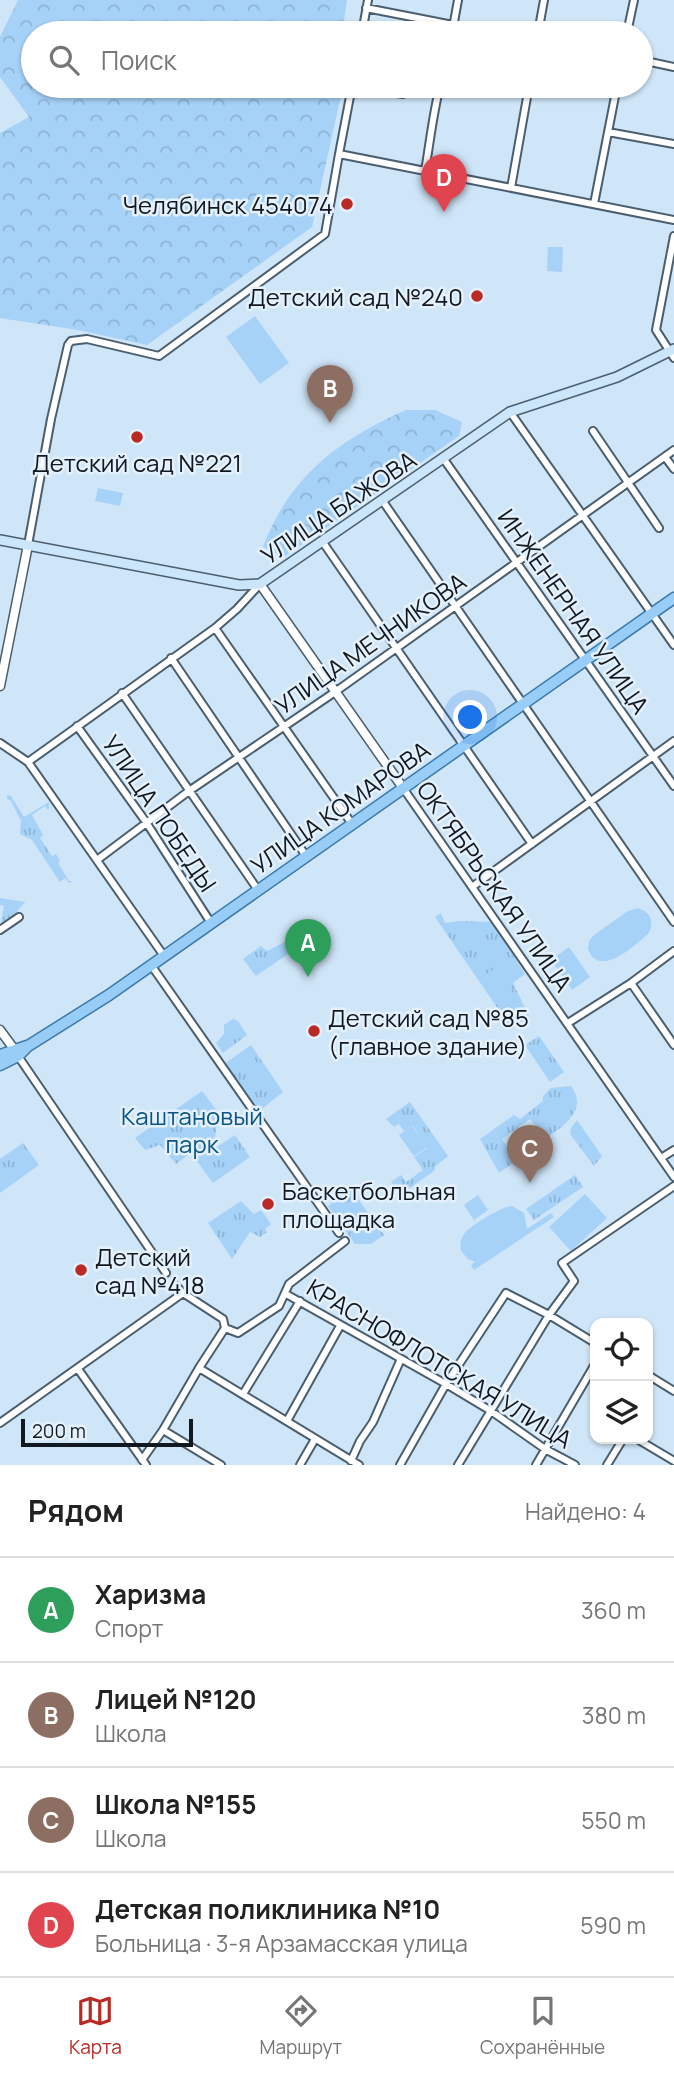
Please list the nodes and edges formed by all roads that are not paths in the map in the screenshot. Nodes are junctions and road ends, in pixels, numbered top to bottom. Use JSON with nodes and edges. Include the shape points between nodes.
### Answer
{"nodes":[{"id":1,"x":368,"y":0,"type":"edge"},
{"id":2,"x":458,"y":0,"type":"edge"},
{"id":3,"x":544,"y":0,"type":"edge"},
{"id":4,"x":634,"y":0,"type":"edge"},
{"id":5,"x":366,"y":8,"type":"junction"},
{"id":6,"x":364,"y":21,"type":"edge"},
{"id":7,"x":433,"y":21,"type":"edge"},
{"id":8,"x":454,"y":21,"type":"edge"},
{"id":9,"x":540,"y":21,"type":"edge"},
{"id":10,"x":630,"y":21,"type":"edge"},
{"id":11,"x":653,"y":63,"type":"edge"},
{"id":12,"x":674,"y":67,"type":"edge"},
{"id":13,"x":350,"y":98,"type":"edge"},
{"id":14,"x":437,"y":98,"type":"edge"},
{"id":15,"x":527,"y":98,"type":"edge"},
{"id":16,"x":615,"y":98,"type":"edge"},
{"id":17,"x":608,"y":132,"type":"junction"},
{"id":18,"x":674,"y":144,"type":"edge"},
{"id":19,"x":340,"y":154,"type":"junction"},
{"id":20,"x":425,"y":171,"type":"junction"},
{"id":21,"x":512,"y":188,"type":"junction"},
{"id":22,"x":594,"y":204,"type":"junction"},
{"id":23,"x":674,"y":220,"type":"edge"},
{"id":24,"x":674,"y":236,"type":"edge"},
{"id":25,"x":673,"y":353,"type":"edge"},
{"id":26,"x":510,"y":412,"type":"junction"},
{"id":27,"x":593,"y":431,"type":"dead end"},
{"id":28,"x":674,"y":450,"type":"edge"},
{"id":29,"x":665,"y":457,"type":"junction"},
{"id":30,"x":443,"y":458,"type":"junction"},
{"id":31,"x":674,"y":470,"type":"edge"},
{"id":32,"x":628,"y":484,"type":"junction"},
{"id":33,"x":382,"y":500,"type":"junction"},
{"id":34,"x":584,"y":516,"type":"junction"},
{"id":35,"x":659,"y":528,"type":"dead end"},
{"id":36,"x":0,"y":540,"type":"edge"},
{"id":37,"x":322,"y":541,"type":"junction"},
{"id":38,"x":28,"y":545,"type":"junction"},
{"id":39,"x":517,"y":564,"type":"junction"},
{"id":40,"x":260,"y":584,"type":"junction"},
{"id":41,"x":674,"y":598,"type":"edge"},
{"id":42,"x":456,"y":607,"type":"junction"},
{"id":43,"x":651,"y":614,"type":"junction"},
{"id":44,"x":215,"y":628,"type":"junction"},
{"id":45,"x":674,"y":645,"type":"edge"},
{"id":46,"x":397,"y":649,"type":"junction"},
{"id":47,"x":171,"y":658,"type":"junction"},
{"id":48,"x":586,"y":660,"type":"junction"},
{"id":49,"x":0,"y":686,"type":"edge"},
{"id":50,"x":335,"y":692,"type":"junction"},
{"id":51,"x":122,"y":693,"type":"junction"},
{"id":52,"x":524,"y":704,"type":"junction"},
{"id":53,"x":77,"y":726,"type":"junction"},
{"id":54,"x":285,"y":726,"type":"junction"},
{"id":55,"x":674,"y":741,"type":"edge"},
{"id":56,"x":0,"y":743,"type":"edge"},
{"id":57,"x":465,"y":745,"type":"junction"},
{"id":58,"x":653,"y":756,"type":"junction"},
{"id":59,"x":239,"y":757,"type":"junction"},
{"id":60,"x":28,"y":762,"type":"junction"},
{"id":61,"x":674,"y":786,"type":"edge"},
{"id":62,"x":403,"y":788,"type":"junction"},
{"id":63,"x":189,"y":791,"type":"junction"},
{"id":64,"x":591,"y":800,"type":"junction"},
{"id":65,"x":146,"y":822,"type":"junction"},
{"id":66,"x":352,"y":824,"type":"junction"},
{"id":67,"x":532,"y":844,"type":"junction"},
{"id":68,"x":306,"y":856,"type":"junction"},
{"id":69,"x":97,"y":860,"type":"junction"},
{"id":70,"x":472,"y":887,"type":"junction"},
{"id":71,"x":258,"y":890,"type":"junction"},
{"id":72,"x":19,"y":917,"type":"dead end"},
{"id":73,"x":674,"y":922,"type":"edge"},
{"id":74,"x":211,"y":923,"type":"junction"},
{"id":75,"x":0,"y":930,"type":"edge"},
{"id":76,"x":674,"y":951,"type":"edge"},
{"id":77,"x":164,"y":956,"type":"junction"},
{"id":78,"x":151,"y":965,"type":"junction"},
{"id":79,"x":631,"y":983,"type":"junction"},
{"id":80,"x":568,"y":1023,"type":"junction"},
{"id":81,"x":0,"y":1030,"type":"edge"},
{"id":82,"x":674,"y":1045,"type":"edge"},
{"id":83,"x":16,"y":1052,"type":"junction"},
{"id":84,"x":0,"y":1055,"type":"edge"},
{"id":85,"x":0,"y":1065,"type":"edge"},
{"id":86,"x":674,"y":1150,"type":"edge"},
{"id":87,"x":661,"y":1158,"type":"junction"},
{"id":88,"x":674,"y":1177,"type":"edge"},
{"id":89,"x":674,"y":1186,"type":"edge"},
{"id":90,"x":339,"y":1233,"type":"dead end"},
{"id":91,"x":345,"y":1241,"type":"dead end"},
{"id":92,"x":166,"y":1273,"type":"dead end"},
{"id":93,"x":176,"y":1286,"type":"dead end"},
{"id":94,"x":183,"y":1293,"type":"junction"},
{"id":95,"x":286,"y":1294,"type":"junction"},
{"id":96,"x":300,"y":1301,"type":"junction"},
{"id":97,"x":549,"y":1315,"type":"junction"},
{"id":98,"x":340,"y":1326,"type":"junction"},
{"id":99,"x":225,"y":1328,"type":"junction"},
{"id":100,"x":590,"y":1340,"type":"edge"},
{"id":101,"x":400,"y":1361,"type":"junction"},
{"id":102,"x":199,"y":1368,"type":"junction"},
{"id":103,"x":78,"y":1369,"type":"junction"},
{"id":104,"x":590,"y":1372,"type":"edge"},
{"id":105,"x":653,"y":1378,"type":"edge"},
{"id":106,"x":446,"y":1384,"type":"junction"},
{"id":107,"x":674,"y":1391,"type":"edge"},
{"id":108,"x":243,"y":1394,"type":"junction"},
{"id":109,"x":491,"y":1412,"type":"junction"},
{"id":110,"x":287,"y":1422,"type":"junction"},
{"id":111,"x":0,"y":1423,"type":"edge"},
{"id":112,"x":163,"y":1430,"type":"junction"},
{"id":113,"x":315,"y":1439,"type":"junction"},
{"id":114,"x":620,"y":1444,"type":"edge"},
{"id":115,"x":645,"y":1444,"type":"edge"},
{"id":116,"x":545,"y":1449,"type":"junction"},
{"id":117,"x":351,"y":1461,"type":"junction"},
{"id":118,"x":674,"y":1461,"type":"edge"},
{"id":119,"x":144,"y":1462,"type":"edge"},
{"id":120,"x":221,"y":1465,"type":"edge"},
{"id":121,"x":300,"y":1465,"type":"edge"},
{"id":122,"x":359,"y":1465,"type":"edge"},
{"id":123,"x":400,"y":1465,"type":"edge"},
{"id":124,"x":458,"y":1465,"type":"edge"},
{"id":125,"x":536,"y":1465,"type":"edge"},
{"id":126,"x":575,"y":1465,"type":"edge"},
{"id":127,"x":607,"y":1465,"type":"edge"}],
"edges":[{"from":1,"to":5,"type":"street"},
{"from":2,"to":8,"type":"street"},
{"from":3,"to":9,"type":"street"},
{"from":4,"to":10,"type":"street"},
{"from":5,"to":6,"type":"street"},
{"from":5,"to":7,"type":"street"},
{"from":11,"to":12,"type":"street"},
{"from":13,"to":19,"type":"street"},
{"from":14,"to":20,"type":"street"},
{"from":15,"to":21,"type":"street"},
{"from":16,"to":17,"type":"street"},
{"from":17,"to":18,"type":"street"},
{"from":17,"to":22,"type":"street"},
{"from":19,"to":20,"type":"street"},
{"from":19,"to":38,"type":"street","via":[[325,234],[159,356],[87,339],[68,345]]},
{"from":20,"to":21,"type":"street"},
{"from":21,"to":22,"type":"street"},
{"from":22,"to":23,"type":"street"},
{"from":24,"to":25,"type":"street","via":[[656,330]]},
{"from":25,"to":26,"type":"main road","name":"УЛИЦА БАЖОВА","via":[[617,377]]},
{"from":26,"to":30,"type":"main road","name":"УЛИЦА БАЖОВА"},
{"from":26,"to":34,"type":"street"},
{"from":27,"to":32,"type":"street"},
{"from":28,"to":29,"type":"street","name":"УЛИЦА МЕЧНИКОВА"},
{"from":29,"to":31,"type":"street"},
{"from":29,"to":32,"type":"street","name":"УЛИЦА МЕЧНИКОВА"},
{"from":30,"to":33,"type":"main road","name":"УЛИЦА БАЖОВА"},
{"from":30,"to":39,"type":"street","name":"ИНЖЕНЕРНАЯ УЛИЦА"},
{"from":32,"to":34,"type":"street","name":"УЛИЦА МЕЧНИКОВА"},
{"from":32,"to":35,"type":"street"},
{"from":33,"to":37,"type":"main road","name":"УЛИЦА БАЖОВА"},
{"from":33,"to":42,"type":"street"},
{"from":34,"to":39,"type":"street","name":"УЛИЦА МЕЧНИКОВА"},
{"from":34,"to":43,"type":"street"},
{"from":36,"to":38,"type":"main road","name":"УЛИЦА БАЖОВА"},
{"from":37,"to":40,"type":"main road","name":"УЛИЦА БАЖОВА"},
{"from":37,"to":46,"type":"street"},
{"from":38,"to":40,"type":"main road","name":"УЛИЦА БАЖОВА","via":[[239,585]]},
{"from":38,"to":49,"type":"street"},
{"from":39,"to":42,"type":"street","name":"УЛИЦА МЕЧНИКОВА"},
{"from":39,"to":48,"type":"street","name":"ИНЖЕНЕРНАЯ УЛИЦА"},
{"from":40,"to":44,"type":"street"},
{"from":40,"to":50,"type":"street","name":"ОКТЯБРЬСКАЯ УЛИЦА"},
{"from":41,"to":43,"type":"main road","name":"УЛИЦА КОМАРОВА"},
{"from":42,"to":46,"type":"street","name":"УЛИЦА МЕЧНИКОВА"},
{"from":42,"to":52,"type":"street"},
{"from":43,"to":45,"type":"street"},
{"from":43,"to":48,"type":"main road","name":"УЛИЦА КОМАРОВА"},
{"from":44,"to":47,"type":"street"},
{"from":44,"to":54,"type":"street"},
{"from":46,"to":50,"type":"street","name":"УЛИЦА МЕЧНИКОВА"},
{"from":46,"to":57,"type":"street"},
{"from":47,"to":51,"type":"street"},
{"from":47,"to":59,"type":"street"},
{"from":48,"to":52,"type":"main road","name":"УЛИЦА КОМАРОВА"},
{"from":48,"to":58,"type":"street","name":"ИНЖЕНЕРНАЯ УЛИЦА"},
{"from":50,"to":54,"type":"street","name":"УЛИЦА МЕЧНИКОВА"},
{"from":50,"to":62,"type":"street","name":"ОКТЯБРЬСКАЯ УЛИЦА"},
{"from":51,"to":53,"type":"street"},
{"from":51,"to":63,"type":"street"},
{"from":52,"to":57,"type":"main road","name":"УЛИЦА КОМАРОВА"},
{"from":52,"to":64,"type":"street"},
{"from":53,"to":60,"type":"street"},
{"from":53,"to":65,"type":"street","name":"УЛИЦА ПОБЕДЫ"},
{"from":54,"to":59,"type":"street","name":"УЛИЦА МЕЧНИКОВА"},
{"from":54,"to":66,"type":"street"},
{"from":55,"to":58,"type":"street"},
{"from":56,"to":60,"type":"street"},
{"from":57,"to":62,"type":"main road","name":"УЛИЦА КОМАРОВА"},
{"from":57,"to":67,"type":"street"},
{"from":58,"to":61,"type":"street","name":"ИНЖЕНЕРНАЯ УЛИЦА"},
{"from":58,"to":64,"type":"street"},
{"from":59,"to":63,"type":"street","name":"УЛИЦА МЕЧНИКОВА"},
{"from":59,"to":68,"type":"street"},
{"from":60,"to":69,"type":"street"},
{"from":62,"to":66,"type":"main road","name":"УЛИЦА КОМАРОВА"},
{"from":62,"to":70,"type":"street","name":"ОКТЯБРЬСКАЯ УЛИЦА"},
{"from":63,"to":65,"type":"street","name":"УЛИЦА МЕЧНИКОВА"},
{"from":63,"to":71,"type":"street"},
{"from":64,"to":67,"type":"street"},
{"from":64,"to":73,"type":"street"},
{"from":65,"to":69,"type":"street","name":"УЛИЦА МЕЧНИКОВА"},
{"from":65,"to":74,"type":"street","name":"УЛИЦА ПОБЕДЫ"},
{"from":66,"to":68,"type":"main road","name":"УЛИЦА КОМАРОВА"},
{"from":67,"to":70,"type":"street"},
{"from":68,"to":71,"type":"main road","name":"УЛИЦА КОМАРОВА"},
{"from":69,"to":77,"type":"street"},
{"from":70,"to":80,"type":"street","name":"ОКТЯБРЬСКАЯ УЛИЦА"},
{"from":71,"to":74,"type":"main road","name":"УЛИЦА КОМАРОВА"},
{"from":72,"to":75,"type":"street"},
{"from":74,"to":77,"type":"main road","name":"УЛИЦА КОМАРОВА"},
{"from":76,"to":79,"type":"street"},
{"from":77,"to":78,"type":"main road","name":"УЛИЦА КОМАРОВА"},
{"from":78,"to":83,"type":"main road","name":"УЛИЦА КОМАРОВА"},
{"from":78,"to":90,"type":"street"},
{"from":79,"to":80,"type":"street"},
{"from":79,"to":82,"type":"street"},
{"from":80,"to":87,"type":"street","name":"ОКТЯБРЬСКАЯ УЛИЦА"},
{"from":81,"to":83,"type":"street"},
{"from":83,"to":84,"type":"main road","name":"УЛИЦА КОМАРОВА"},
{"from":83,"to":85,"type":"main road","name":"УЛИЦА КОМАРОВА"},
{"from":83,"to":92,"type":"street"},
{"from":86,"to":87,"type":"street"},
{"from":87,"to":88,"type":"street","name":"ОКТЯБРЬСКАЯ УЛИЦА"},
{"from":89,"to":97,"type":"street","via":[[562,1263],[574,1282]]},
{"from":91,"to":95,"type":"street","via":[[289,1284]]},
{"from":93,"to":94,"type":"street"},
{"from":94,"to":99,"type":"street","via":[[223,1319]]},
{"from":94,"to":103,"type":"street"},
{"from":95,"to":96,"type":"street","name":"КРАСНОФЛОТСКАЯ УЛИЦА"},
{"from":95,"to":99,"type":"street","via":[[279,1306],[238,1333]]},
{"from":96,"to":98,"type":"street","name":"КРАСНОФЛОТСКАЯ УЛИЦА"},
{"from":96,"to":108,"type":"street"},
{"from":97,"to":100,"type":"street"},
{"from":97,"to":106,"type":"street","via":[[506,1293]]},
{"from":97,"to":109,"type":"street"},
{"from":98,"to":101,"type":"street","name":"КРАСНОФЛОТСКАЯ УЛИЦА"},
{"from":98,"to":110,"type":"street"},
{"from":99,"to":102,"type":"street"},
{"from":101,"to":106,"type":"street","name":"КРАСНОФЛОТСКАЯ УЛИЦА"},
{"from":101,"to":117,"type":"street"},
{"from":102,"to":108,"type":"street"},
{"from":102,"to":112,"type":"street"},
{"from":103,"to":111,"type":"street"},
{"from":103,"to":119,"type":"street"},
{"from":104,"to":116,"type":"street"},
{"from":105,"to":107,"type":"street"},
{"from":106,"to":109,"type":"street","name":"КРАСНОФЛОТСКАЯ УЛИЦА"},
{"from":106,"to":123,"type":"street"},
{"from":108,"to":110,"type":"street"},
{"from":109,"to":116,"type":"street","name":"КРАСНОФЛОТСКАЯ УЛИЦА"},
{"from":109,"to":124,"type":"street"},
{"from":110,"to":113,"type":"street"},
{"from":112,"to":119,"type":"street"},
{"from":112,"to":120,"type":"street"},
{"from":113,"to":117,"type":"street"},
{"from":113,"to":121,"type":"street"},
{"from":114,"to":127,"type":"street"},
{"from":115,"to":118,"type":"street"},
{"from":116,"to":125,"type":"street"},
{"from":116,"to":126,"type":"street","name":"КРАСНОФЛОТСКАЯ УЛИЦА"},
{"from":117,"to":122,"type":"street"}]}
